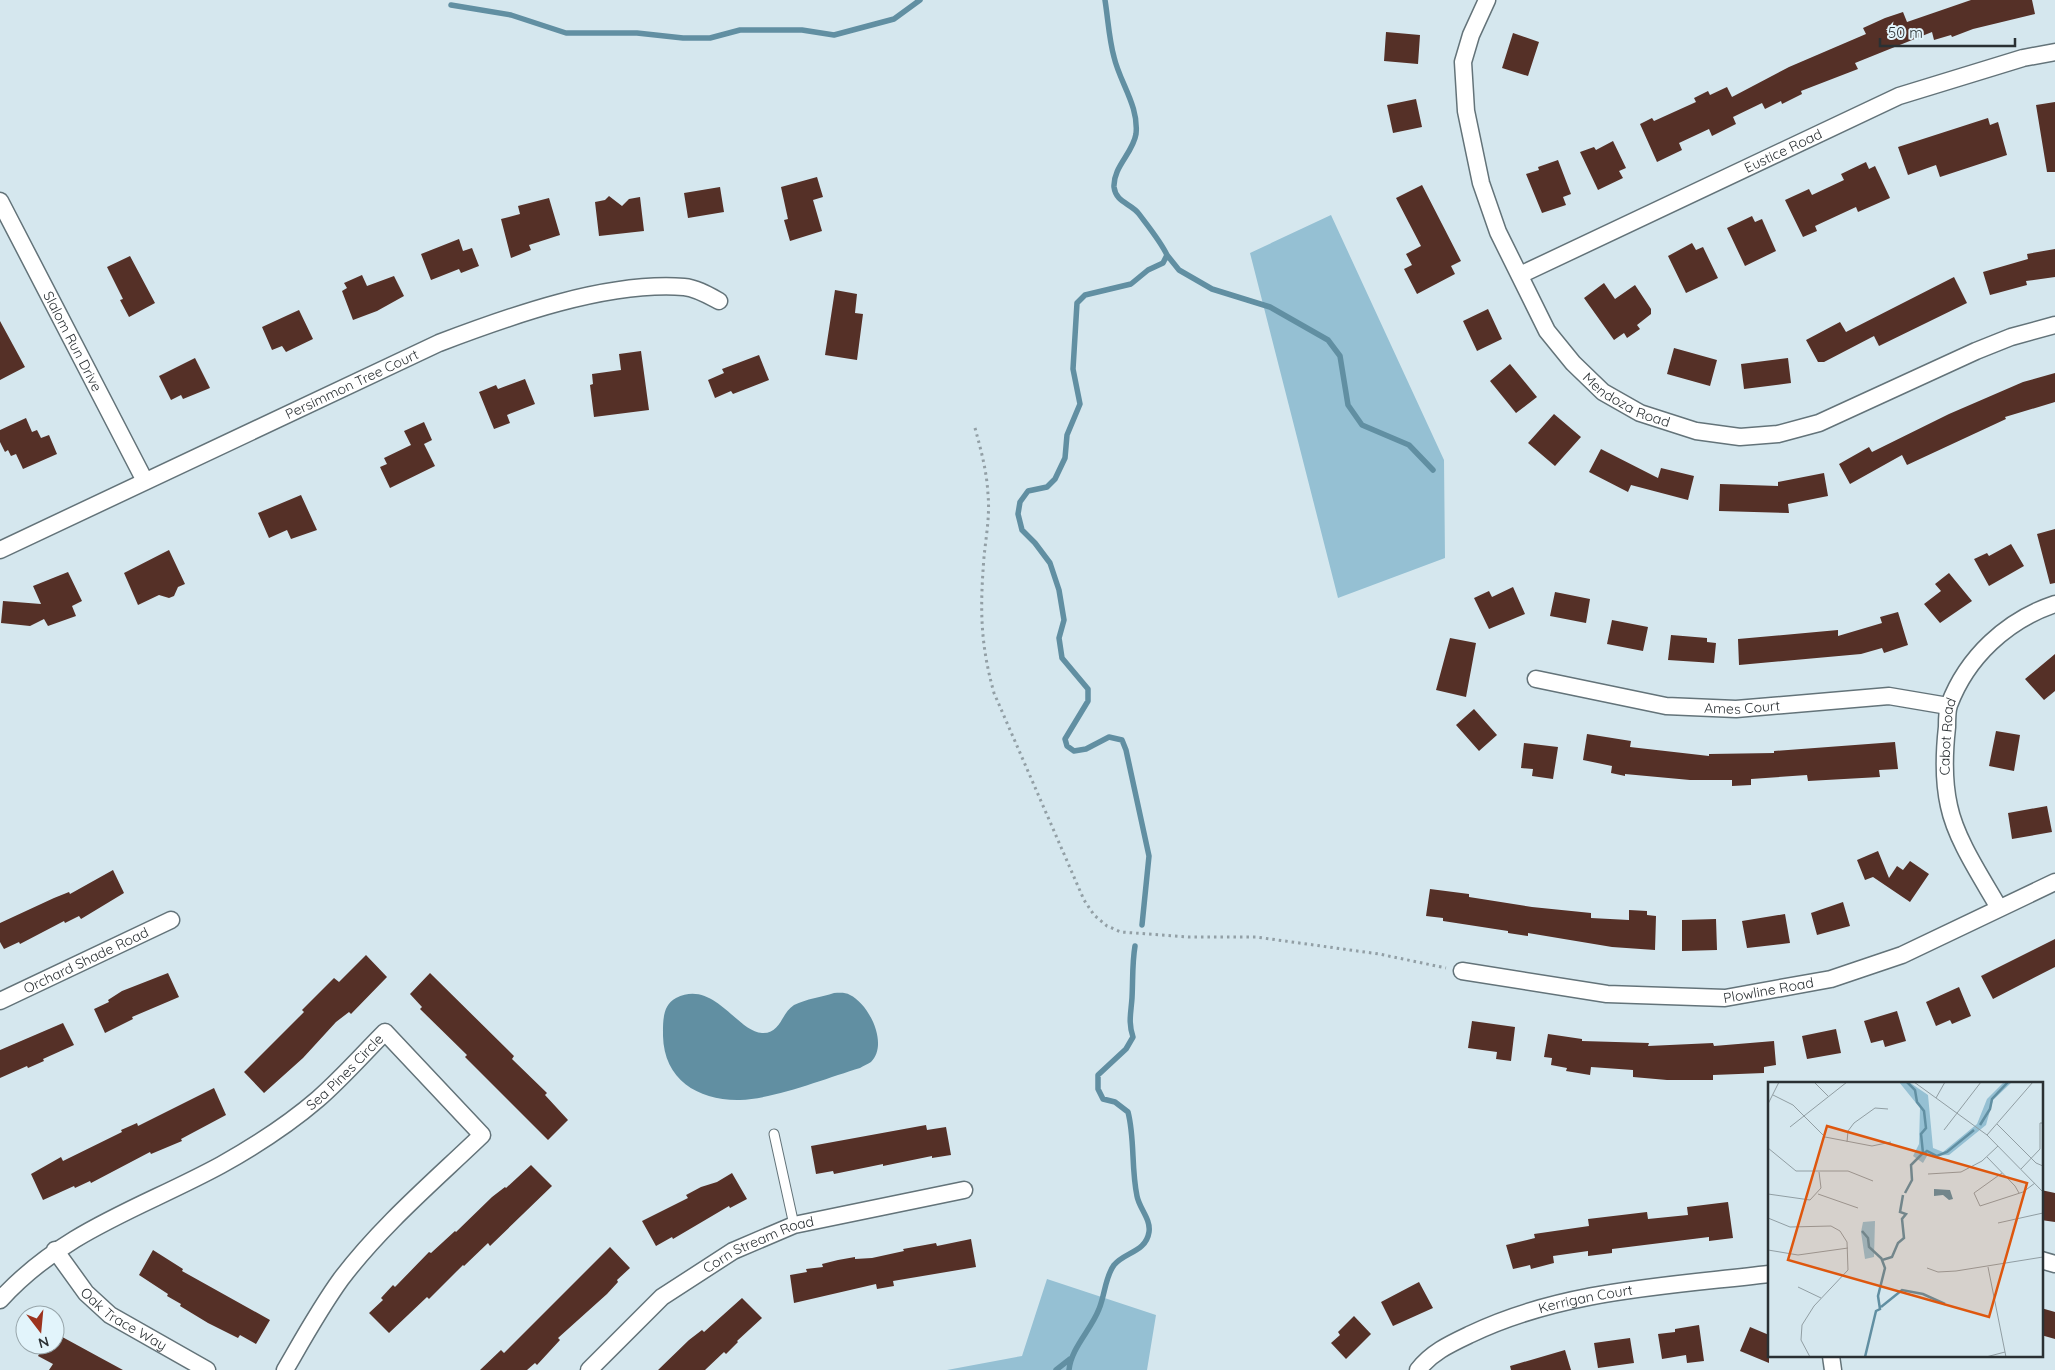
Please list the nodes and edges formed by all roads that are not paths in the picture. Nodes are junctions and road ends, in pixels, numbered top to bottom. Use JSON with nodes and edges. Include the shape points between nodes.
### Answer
{"nodes":[{"id":1,"x":1486,"y":0,"type":"edge"},
{"id":2,"x":2055,"y":52,"type":"edge"},
{"id":3,"x":0,"y":201,"type":"edge"},
{"id":4,"x":1520,"y":275,"type":"junction"},
{"id":5,"x":719,"y":301,"type":"dead end"},
{"id":6,"x":2055,"y":325,"type":"edge"},
{"id":7,"x":144,"y":481,"type":"junction"},
{"id":8,"x":0,"y":550,"type":"edge"},
{"id":9,"x":2055,"y":604,"type":"edge"},
{"id":10,"x":1536,"y":679,"type":"dead end"},
{"id":11,"x":1948,"y":706,"type":"junction"},
{"id":12,"x":2055,"y":882,"type":"edge"},
{"id":13,"x":1999,"y":908,"type":"junction"},
{"id":14,"x":171,"y":920,"type":"dead end"},
{"id":15,"x":1462,"y":971,"type":"road end"},
{"id":16,"x":0,"y":1001,"type":"edge"},
{"id":17,"x":774,"y":1134,"type":"dead end"},
{"id":18,"x":964,"y":1190,"type":"dead end"},
{"id":19,"x":794,"y":1225,"type":"junction"},
{"id":20,"x":55,"y":1250,"type":"junction"},
{"id":21,"x":2042,"y":1260,"type":"edge"},
{"id":22,"x":2055,"y":1264,"type":"edge"},
{"id":23,"x":1768,"y":1274,"type":"edge"},
{"id":24,"x":0,"y":1300,"type":"edge"},
{"id":25,"x":207,"y":1370,"type":"edge"},
{"id":26,"x":285,"y":1370,"type":"edge"},
{"id":27,"x":589,"y":1370,"type":"edge"},
{"id":28,"x":1418,"y":1370,"type":"edge"}],
"edges":[{"from":1,"to":4,"type":"street","name":"Mendoza Road","via":[[1463,62],[1466,111],[1481,183],[1498,232]]},
{"from":2,"to":4,"type":"street","name":"Eustice Road","via":[[2023,58],[1899,96]]},
{"from":3,"to":7,"type":"street","name":"Slalom Run Drive"},
{"from":4,"to":6,"type":"street","name":"Mendoza Road","via":[[1547,331],[1572,363],[1603,392],[1640,413],[1696,431],[1740,437],[1778,434],[1819,423],[1976,351]]},
{"from":5,"to":7,"type":"street","name":"Persimmon Tree Court","via":[[685,287],[652,287],[602,294],[497,322],[439,343]]},
{"from":7,"to":8,"type":"street","name":"Persimmon Tree Court"},
{"from":9,"to":11,"type":"street","name":"Cabot Road","via":[[2033,611],[1980,652]]},
{"from":10,"to":11,"type":"street","name":"Ames Court","via":[[1666,706],[1736,708],[1889,696]]},
{"from":11,"to":13,"type":"street","name":"Cabot Road","via":[[1943,767],[1949,808],[1973,862]]},
{"from":12,"to":13,"type":"street","name":"Plowline Road"},
{"from":13,"to":15,"type":"street","name":"Plowline Road","via":[[1902,955],[1831,980],[1725,998],[1607,994]]},
{"from":14,"to":16,"type":"street","name":"Orchard Shade Road"},
{"from":17,"to":19,"type":"lane"},
{"from":18,"to":19,"type":"street","name":"Corn Stream Road"},
{"from":19,"to":27,"type":"street","name":"Corn Stream Road","via":[[733,1251],[662,1297]]},
{"from":20,"to":24,"type":"street","name":"Sea Pines Circle","via":[[20,1278]]},
{"from":20,"to":25,"type":"street","name":"Oak Trace Way","via":[[86,1292],[110,1315]]},
{"from":20,"to":26,"type":"street","name":"Sea Pines Circle","via":[[106,1220],[220,1165],[266,1138],[318,1099],[386,1032],[482,1135],[374,1240],[342,1278],[320,1308]]},
{"from":21,"to":22,"type":"street"},
{"from":23,"to":28,"type":"street","name":"Kerrigan Court","via":[[1573,1300],[1489,1326],[1442,1347]]}]}
